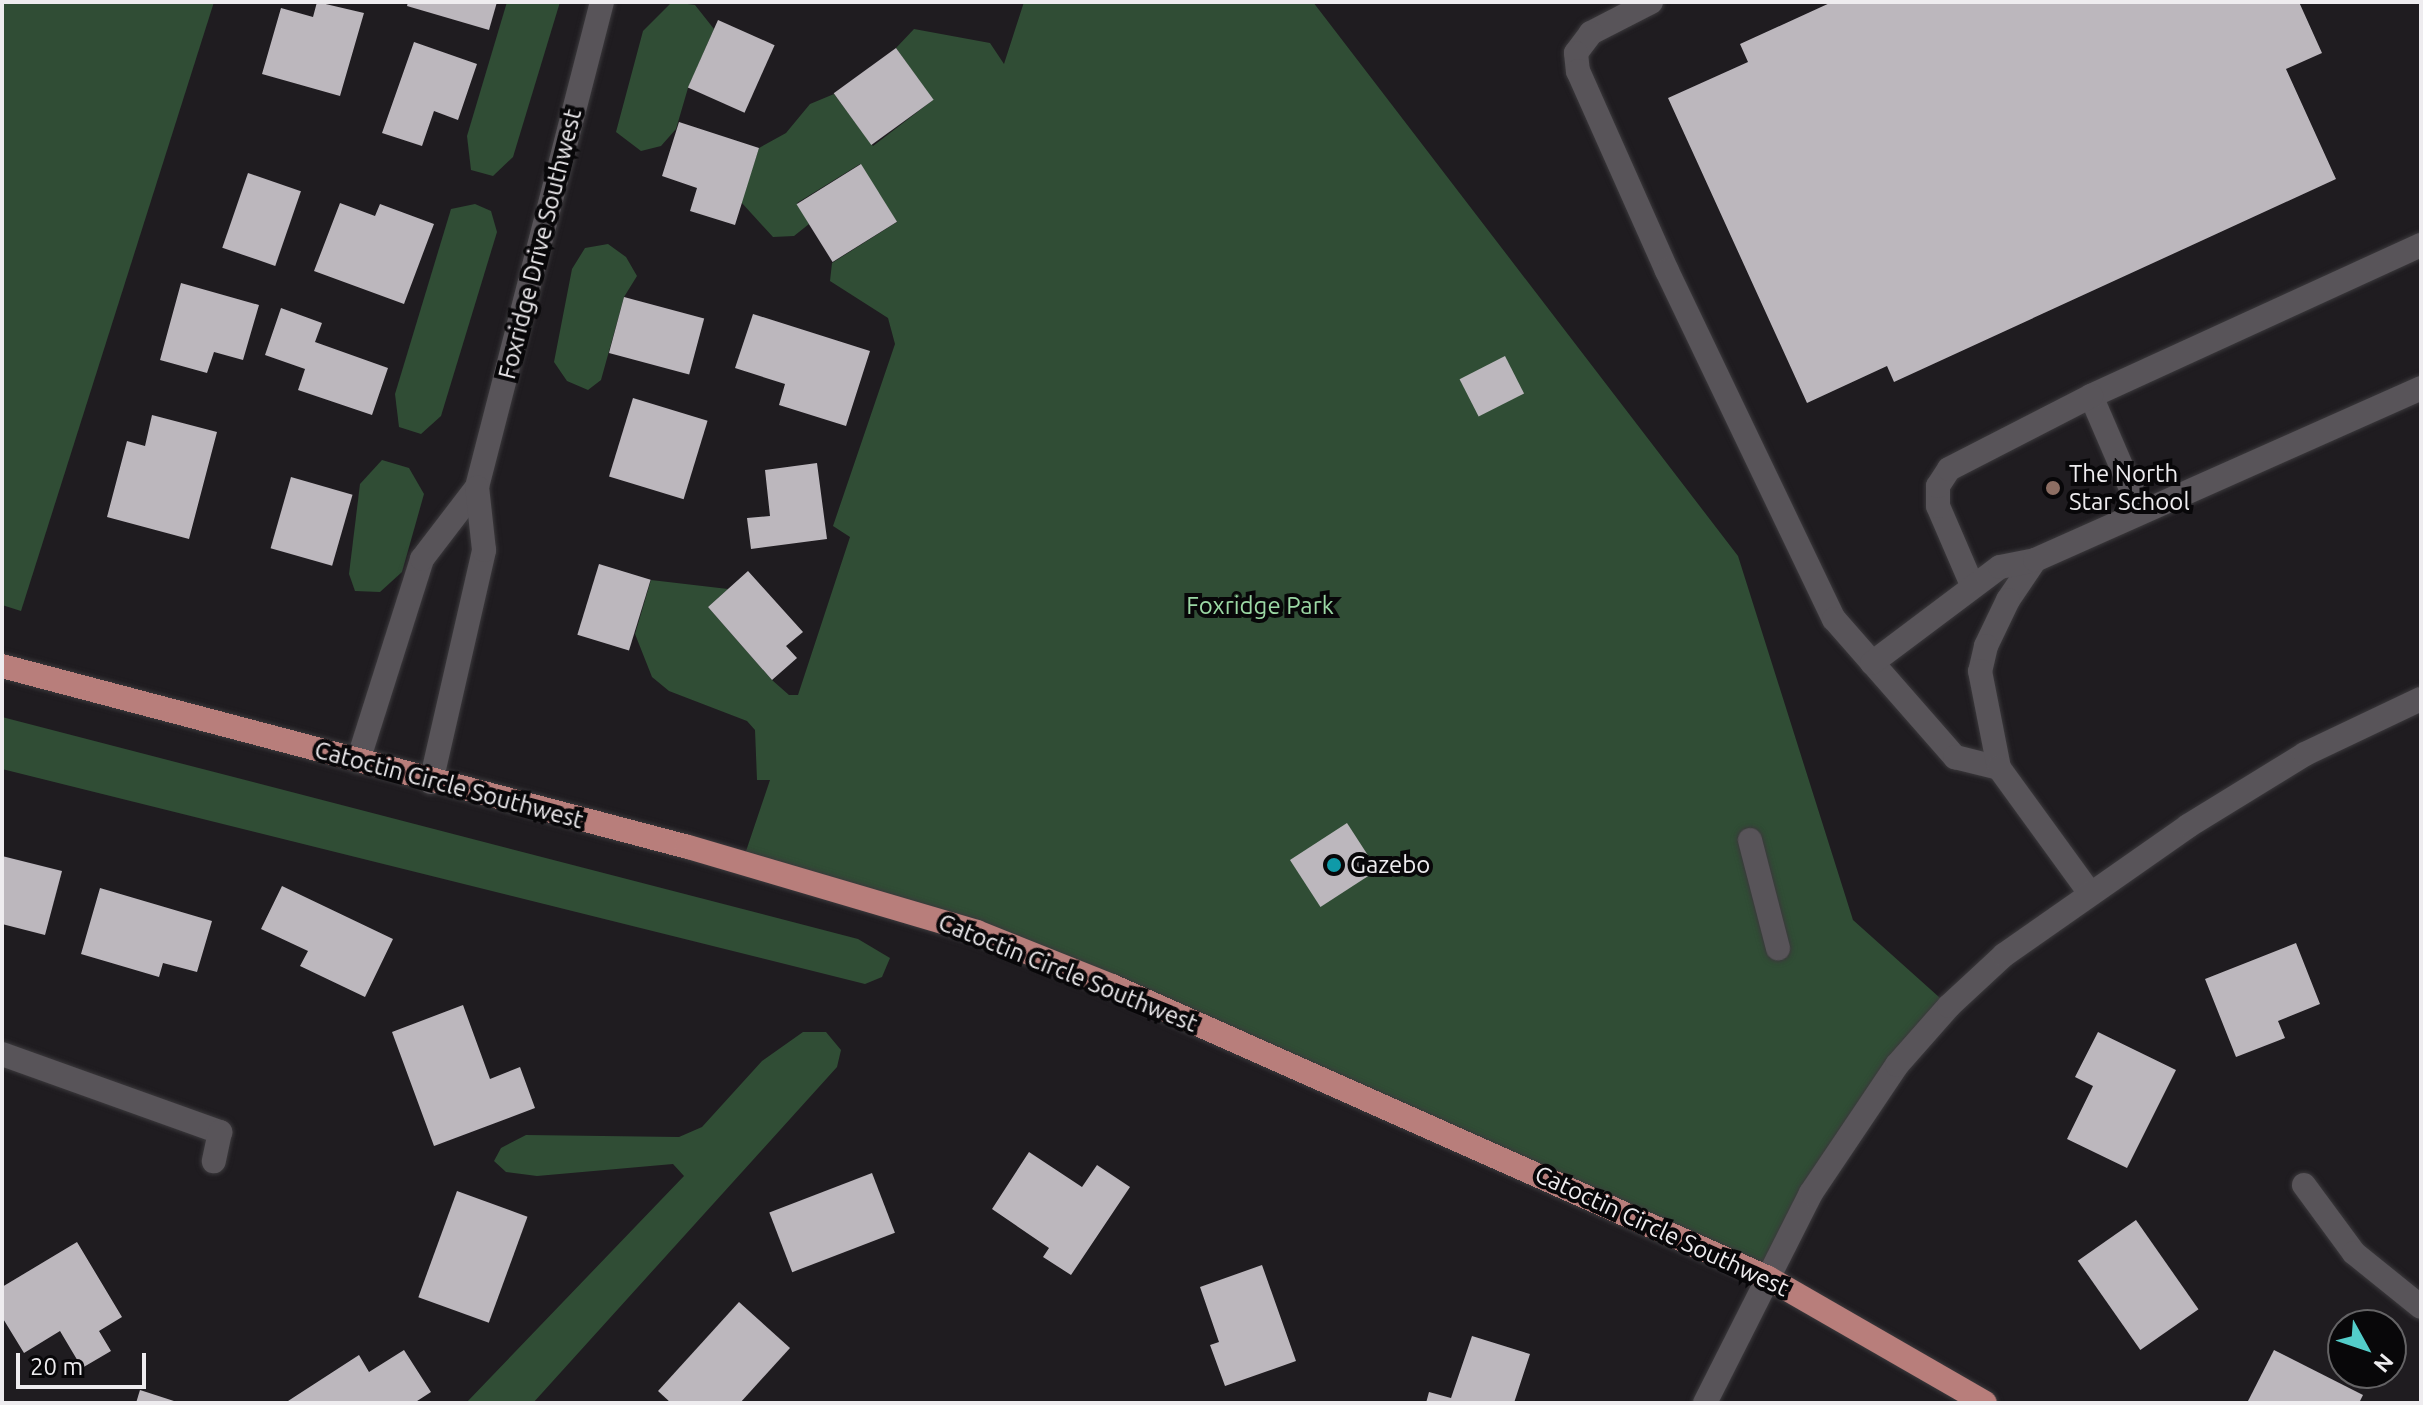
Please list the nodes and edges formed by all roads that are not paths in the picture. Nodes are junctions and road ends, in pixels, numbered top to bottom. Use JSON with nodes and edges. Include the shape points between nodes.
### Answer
{"nodes":[{"id":1,"x":602,"y":2,"type":"edge"},
{"id":2,"x":1651,"y":2,"type":"edge"},
{"id":3,"x":2421,"y":245,"type":"edge"},
{"id":4,"x":2421,"y":388,"type":"edge"},
{"id":5,"x":2091,"y":396,"type":"junction"},
{"id":6,"x":477,"y":487,"type":"junction"},
{"id":7,"x":2141,"y":512,"type":"junction"},
{"id":8,"x":2035,"y":560,"type":"junction"},
{"id":9,"x":1972,"y":585,"type":"junction"},
{"id":10,"x":1872,"y":663,"type":"junction"},
{"id":11,"x":2,"y":666,"type":"edge"},
{"id":12,"x":2421,"y":699,"type":"edge"},
{"id":13,"x":358,"y":761,"type":"junction"},
{"id":14,"x":1999,"y":768,"type":"junction"},
{"id":15,"x":431,"y":782,"type":"junction"},
{"id":16,"x":1750,"y":840,"type":"dead end"},
{"id":17,"x":2089,"y":892,"type":"junction"},
{"id":18,"x":1778,"y":948,"type":"dead end"},
{"id":19,"x":2,"y":1054,"type":"edge"},
{"id":20,"x":214,"y":1161,"type":"dead end"},
{"id":21,"x":2304,"y":1185,"type":"dead end"},
{"id":22,"x":1768,"y":1278,"type":"junction"},
{"id":23,"x":2421,"y":1307,"type":"edge"},
{"id":24,"x":1705,"y":1403,"type":"edge"},
{"id":25,"x":1985,"y":1403,"type":"edge"}],
"edges":[{"from":1,"to":6,"type":"street","name":"Foxridge Drive Southwest"},
{"from":2,"to":10,"type":"street","via":[[1591,33],[1576,53],[1578,71],[1762,477],[1834,619]]},
{"from":3,"to":5,"type":"street"},
{"from":4,"to":7,"type":"street"},
{"from":5,"to":7,"type":"street"},
{"from":5,"to":9,"type":"street","via":[[1974,453],[1944,477],[1938,506]]},
{"from":6,"to":13,"type":"street","name":"Foxridge Drive Southwest","via":[[422,559]]},
{"from":6,"to":15,"type":"street","name":"Foxridge Drive Southwest","via":[[484,550]]},
{"from":7,"to":8,"type":"street"},
{"from":8,"to":9,"type":"street","via":[[2000,567]]},
{"from":8,"to":14,"type":"street","via":[[2008,600],[1980,671]]},
{"from":9,"to":10,"type":"street"},
{"from":10,"to":14,"type":"street","via":[[1955,757]]},
{"from":11,"to":13,"type":"main road","name":"Catoctin Circle Southwest"},
{"from":12,"to":17,"type":"street","via":[[2305,754]]},
{"from":13,"to":15,"type":"main road","name":"Catoctin Circle Southwest"},
{"from":14,"to":17,"type":"street"},
{"from":15,"to":22,"type":"main road","name":"Catoctin Circle Southwest","via":[[688,847],[977,932],[1112,986]]},
{"from":16,"to":18,"type":"street"},
{"from":17,"to":22,"type":"street","via":[[2004,955],[1897,1065],[1811,1193]]},
{"from":19,"to":20,"type":"street","via":[[220,1132]]},
{"from":21,"to":23,"type":"street","via":[[2354,1253]]},
{"from":22,"to":24,"type":"street"},
{"from":22,"to":25,"type":"main road","name":"Catoctin Circle Southwest"}]}
